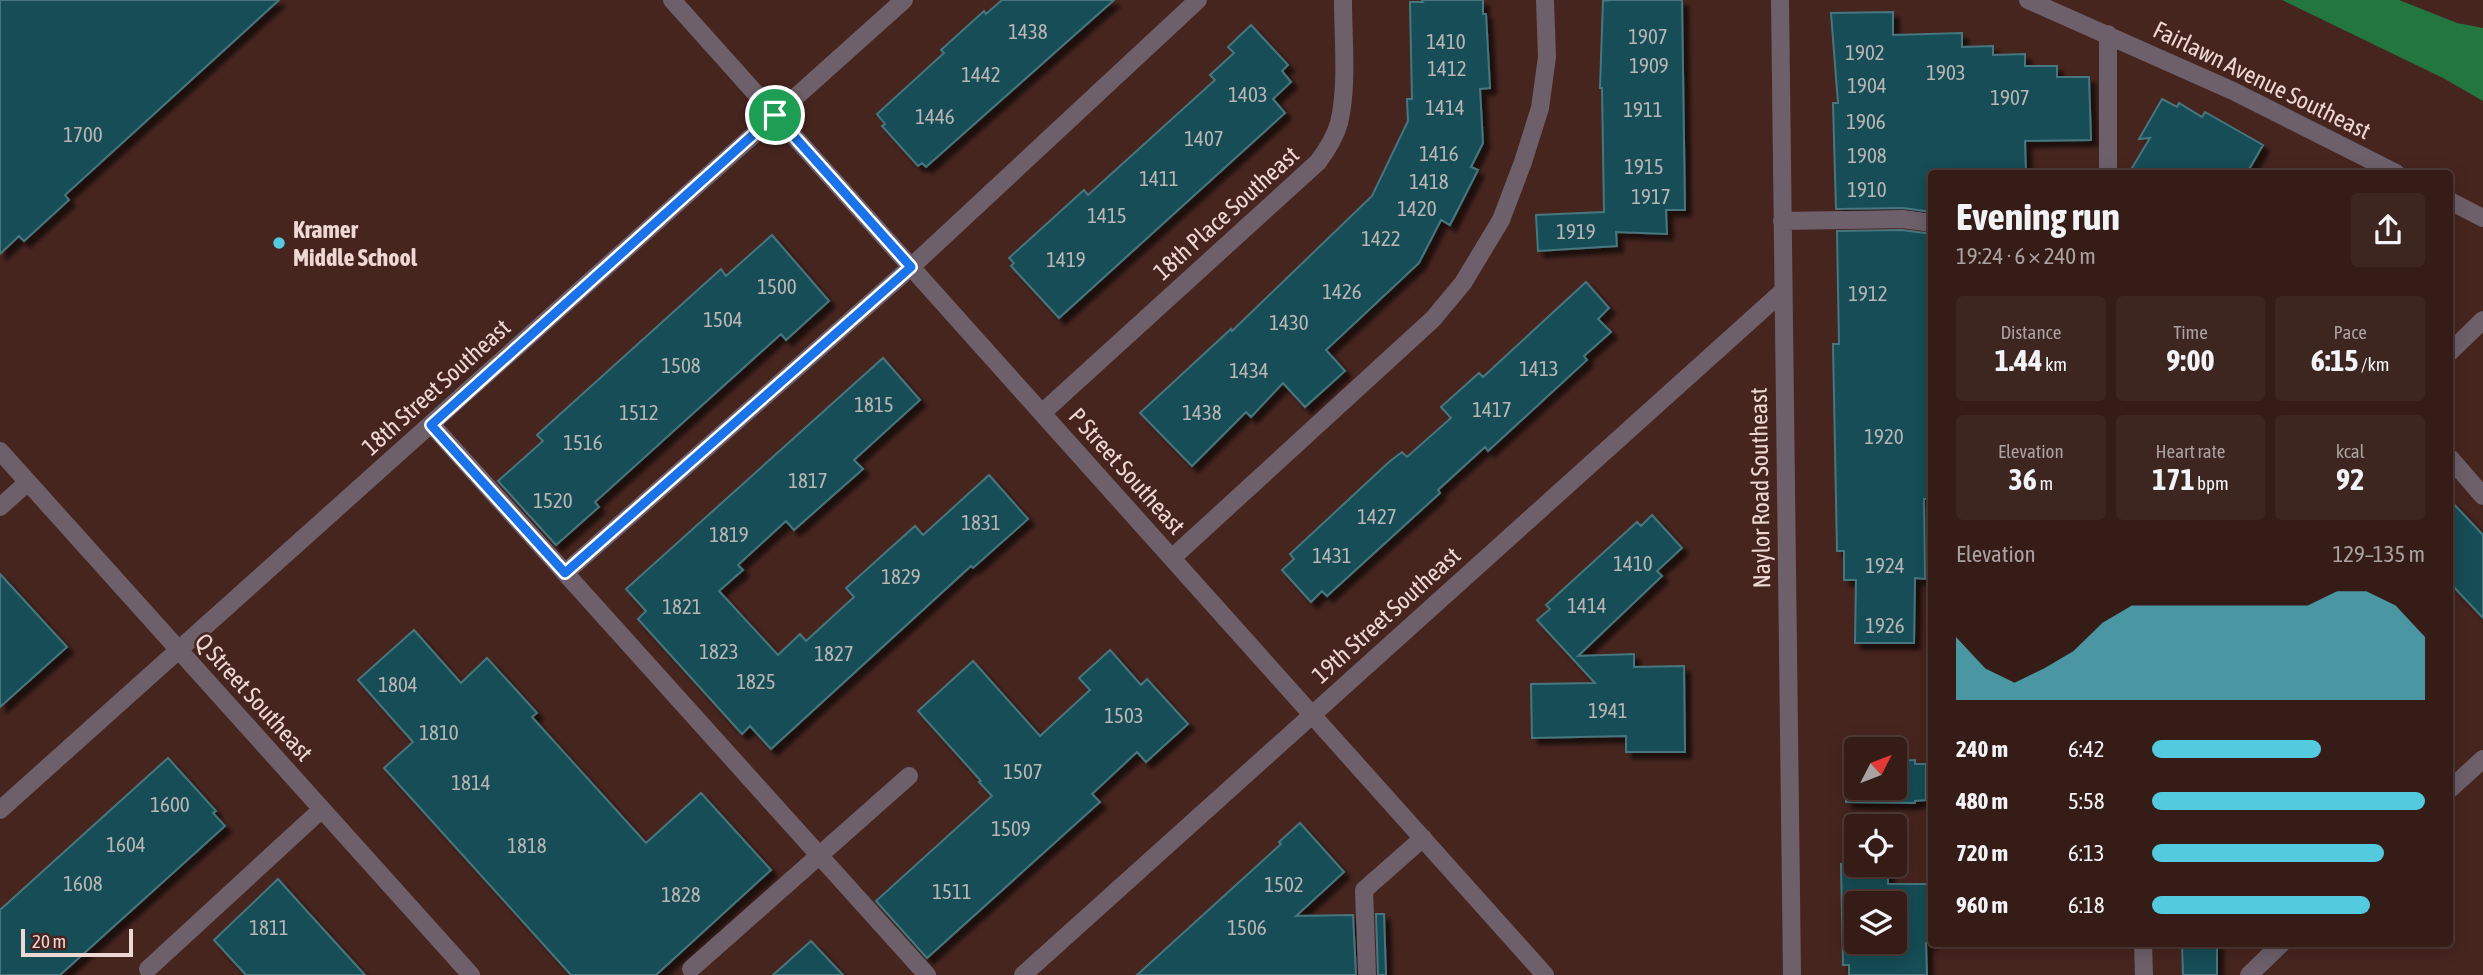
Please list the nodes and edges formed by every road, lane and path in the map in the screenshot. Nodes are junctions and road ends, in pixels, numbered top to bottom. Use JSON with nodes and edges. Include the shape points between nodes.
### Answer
{"nodes":[{"id":1,"x":672,"y":0,"type":"edge"},
{"id":2,"x":904,"y":0,"type":"edge"},
{"id":3,"x":1198,"y":0,"type":"edge"},
{"id":4,"x":1343,"y":0,"type":"edge"},
{"id":5,"x":1545,"y":0,"type":"edge"},
{"id":6,"x":1780,"y":0,"type":"edge"},
{"id":7,"x":2028,"y":0,"type":"edge"},
{"id":8,"x":2108,"y":34,"type":"junction"},
{"id":9,"x":775,"y":115,"type":"junction"},
{"id":10,"x":2108,"y":170,"type":"edge"},
{"id":11,"x":2390,"y":170,"type":"edge"},
{"id":12,"x":2453,"y":203,"type":"edge"},
{"id":13,"x":2483,"y":218,"type":"edge"},
{"id":14,"x":1782,"y":221,"type":"junction"},
{"id":15,"x":1928,"y":222,"type":"edge"},
{"id":16,"x":911,"y":267,"type":"junction"},
{"id":17,"x":1782,"y":292,"type":"junction"},
{"id":18,"x":2483,"y":320,"type":"edge"},
{"id":19,"x":2453,"y":349,"type":"edge"},
{"id":20,"x":1042,"y":413,"type":"junction"},
{"id":21,"x":431,"y":425,"type":"junction"},
{"id":22,"x":0,"y":451,"type":"edge"},
{"id":23,"x":2453,"y":461,"type":"edge"},
{"id":24,"x":28,"y":482,"type":"junction"},
{"id":25,"x":2483,"y":496,"type":"edge"},
{"id":26,"x":0,"y":507,"type":"edge"},
{"id":27,"x":1172,"y":558,"type":"junction"},
{"id":28,"x":565,"y":573,"type":"junction"},
{"id":29,"x":178,"y":650,"type":"junction"},
{"id":30,"x":1312,"y":715,"type":"junction"},
{"id":31,"x":2483,"y":759,"type":"edge"},
{"id":32,"x":909,"y":776,"type":"dead end"},
{"id":33,"x":2453,"y":786,"type":"edge"},
{"id":34,"x":322,"y":809,"type":"junction"},
{"id":35,"x":0,"y":810,"type":"edge"},
{"id":36,"x":1423,"y":838,"type":"junction"},
{"id":37,"x":820,"y":856,"type":"junction"},
{"id":38,"x":2143,"y":947,"type":"edge"},
{"id":39,"x":2278,"y":947,"type":"edge"},
{"id":40,"x":691,"y":969,"type":"dead end"},
{"id":41,"x":147,"y":973,"type":"edge"},
{"id":42,"x":471,"y":975,"type":"edge"},
{"id":43,"x":927,"y":975,"type":"edge"},
{"id":44,"x":1023,"y":975,"type":"edge"},
{"id":45,"x":1367,"y":975,"type":"edge"},
{"id":46,"x":1545,"y":975,"type":"edge"},
{"id":47,"x":1792,"y":975,"type":"edge"},
{"id":48,"x":2144,"y":975,"type":"edge"},
{"id":49,"x":2249,"y":975,"type":"edge"}],
"edges":[{"from":1,"to":9,"type":"street","name":"P Street Southeast"},
{"from":2,"to":9,"type":"street","name":"18th Street Southeast"},
{"from":3,"to":16,"type":"street"},
{"from":4,"to":20,"type":"street","name":"18th Place Southeast","via":[[1342,104],[1338,125],[1318,162]]},
{"from":5,"to":27,"type":"street","via":[[1547,57],[1540,108],[1502,220],[1463,283],[1433,319]]},
{"from":6,"to":14,"type":"street","name":"Naylor Road Southeast"},
{"from":7,"to":8,"type":"street","name":"Fairlawn Avenue Southeast"},
{"from":8,"to":10,"type":"street"},
{"from":8,"to":11,"type":"street","name":"Fairlawn Avenue Southeast"},
{"from":9,"to":16,"type":"street","name":"P Street Southeast"},
{"from":9,"to":21,"type":"street","name":"18th Street Southeast"},
{"from":12,"to":13,"type":"street"},
{"from":14,"to":15,"type":"street"},
{"from":14,"to":17,"type":"street","name":"Naylor Road Southeast"},
{"from":16,"to":20,"type":"street","name":"P Street Southeast"},
{"from":16,"to":28,"type":"street"},
{"from":17,"to":30,"type":"street","name":"19th Street Southeast"},
{"from":17,"to":47,"type":"street","name":"Naylor Road Southeast"},
{"from":18,"to":19,"type":"street"},
{"from":20,"to":27,"type":"street","name":"P Street Southeast"},
{"from":21,"to":28,"type":"street"},
{"from":21,"to":29,"type":"street","name":"18th Street Southeast"},
{"from":22,"to":24,"type":"street","name":"Q Street Southeast"},
{"from":23,"to":25,"type":"street"},
{"from":24,"to":26,"type":"street"},
{"from":24,"to":29,"type":"street","name":"Q Street Southeast"},
{"from":27,"to":30,"type":"street","name":"P Street Southeast"},
{"from":28,"to":37,"type":"street"},
{"from":29,"to":34,"type":"street","name":"Q Street Southeast"},
{"from":29,"to":35,"type":"street","name":"18th Street Southeast"},
{"from":30,"to":36,"type":"street","name":"P Street Southeast"},
{"from":30,"to":44,"type":"street","name":"19th Street Southeast"},
{"from":31,"to":33,"type":"street"},
{"from":32,"to":37,"type":"street"},
{"from":34,"to":41,"type":"street"},
{"from":34,"to":42,"type":"street","name":"Q Street Southeast"},
{"from":36,"to":45,"type":"street","via":[[1364,890]]},
{"from":36,"to":46,"type":"street","name":"P Street Southeast"},
{"from":37,"to":40,"type":"street"},
{"from":37,"to":43,"type":"street"},
{"from":38,"to":48,"type":"street"},
{"from":39,"to":49,"type":"street"}]}
